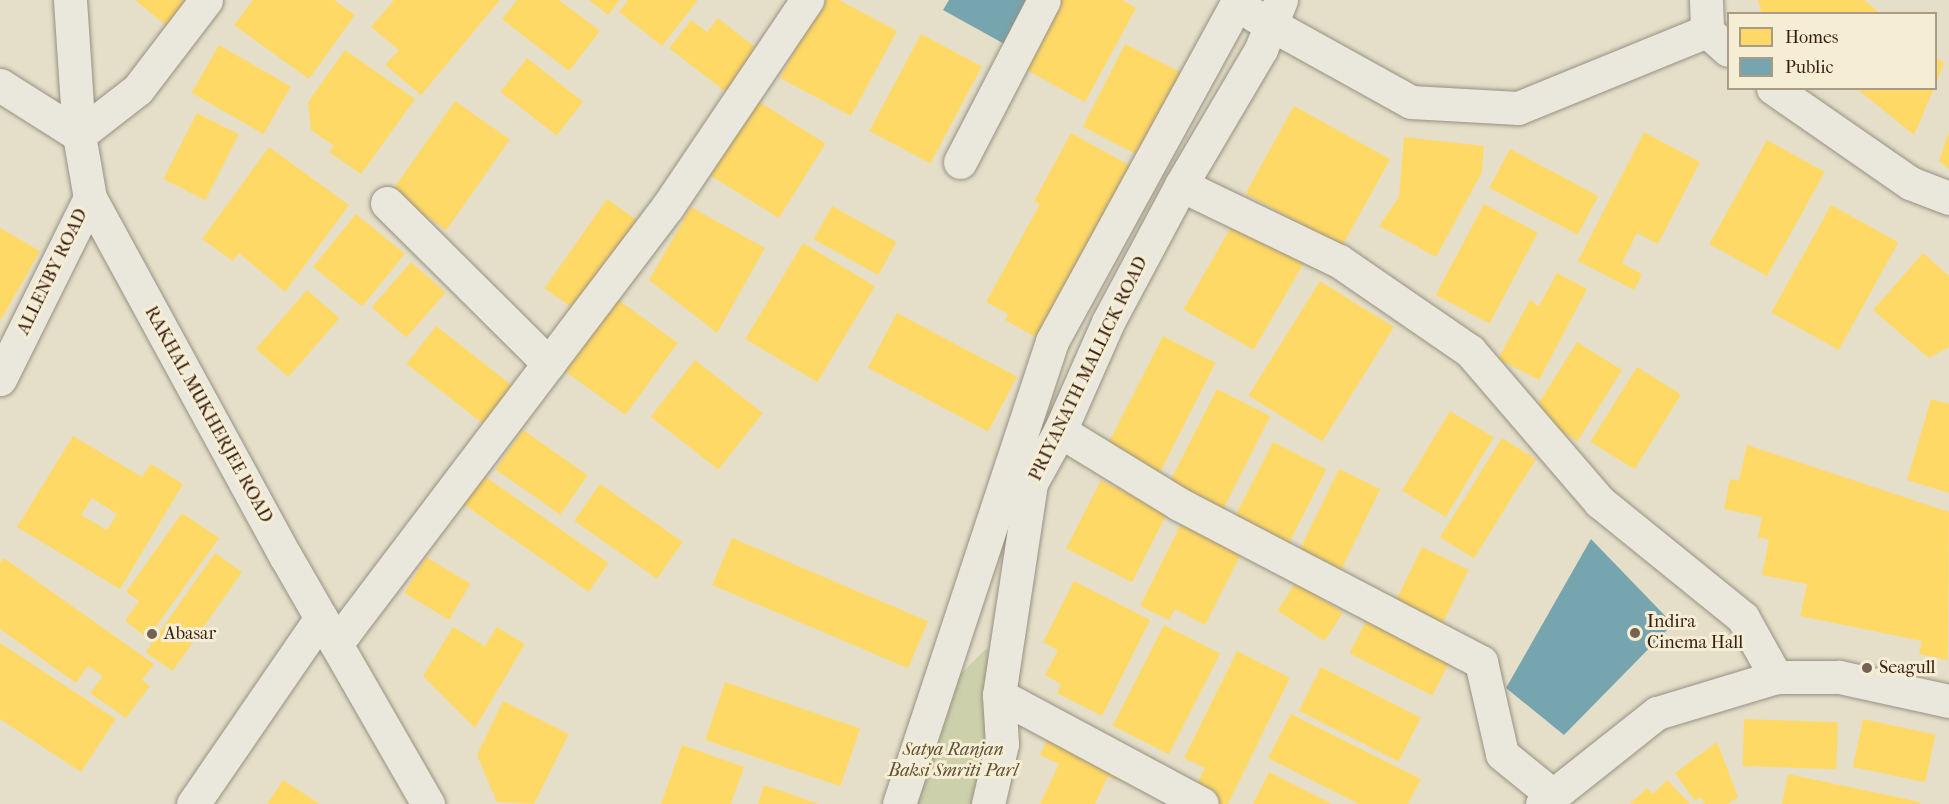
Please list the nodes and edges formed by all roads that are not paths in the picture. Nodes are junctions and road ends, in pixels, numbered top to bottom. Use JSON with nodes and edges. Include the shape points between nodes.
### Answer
{"nodes":[{"id":1,"x":70,"y":0,"type":"edge"},
{"id":2,"x":206,"y":0,"type":"edge"},
{"id":3,"x":807,"y":0,"type":"edge"},
{"id":4,"x":1044,"y":0,"type":"edge"},
{"id":5,"x":1233,"y":2,"type":"edge"},
{"id":6,"x":1277,"y":12,"type":"edge"},
{"id":7,"x":1714,"y":27,"type":"edge"},
{"id":8,"x":0,"y":86,"type":"edge"},
{"id":9,"x":1776,"y":90,"type":"edge"},
{"id":10,"x":79,"y":135,"type":"junction"},
{"id":11,"x":960,"y":162,"type":"dead end"},
{"id":12,"x":1181,"y":185,"type":"junction"},
{"id":13,"x":90,"y":198,"type":"junction"},
{"id":14,"x":1949,"y":198,"type":"edge"},
{"id":15,"x":387,"y":203,"type":"dead end"},
{"id":16,"x":549,"y":364,"type":"junction"},
{"id":17,"x":0,"y":379,"type":"edge"},
{"id":18,"x":1060,"y":431,"type":"junction"},
{"id":19,"x":328,"y":631,"type":"junction"},
{"id":20,"x":1776,"y":677,"type":"junction"},
{"id":21,"x":999,"y":695,"type":"junction"},
{"id":22,"x":1949,"y":701,"type":"edge"},
{"id":23,"x":1547,"y":799,"type":"edge"},
{"id":24,"x":193,"y":804,"type":"edge"},
{"id":25,"x":428,"y":804,"type":"edge"},
{"id":26,"x":899,"y":804,"type":"edge"},
{"id":27,"x":988,"y":804,"type":"edge"},
{"id":28,"x":1202,"y":804,"type":"edge"}],
"edges":[{"from":1,"to":10,"type":"street","name":"RAKHAL MUKHERJEE ROAD"},
{"from":2,"to":10,"type":"street","via":[[138,89]]},
{"from":3,"to":16,"type":"street","via":[[668,207]]},
{"from":4,"to":11,"type":"street"},
{"from":5,"to":6,"type":"street"},
{"from":5,"to":26,"type":"street","via":[[1052,341]]},
{"from":6,"to":7,"type":"street","via":[[1411,102],[1518,108]]},
{"from":6,"to":12,"type":"street","name":"PRIYANATH MALLICK ROAD"},
{"from":8,"to":10,"type":"street"},
{"from":9,"to":14,"type":"street","via":[[1910,183]]},
{"from":10,"to":13,"type":"street","name":"RAKHAL MUKHERJEE ROAD"},
{"from":12,"to":18,"type":"street","name":"PRIYANATH MALLICK ROAD","via":[[1108,322]]},
{"from":12,"to":20,"type":"street","via":[[1339,261],[1470,351],[1600,502],[1743,618]]},
{"from":13,"to":17,"type":"street","name":"ALLENBY ROAD"},
{"from":13,"to":19,"type":"street","name":"RAKHAL MUKHERJEE ROAD"},
{"from":15,"to":16,"type":"street"},
{"from":16,"to":19,"type":"street"},
{"from":18,"to":21,"type":"street","name":"PRIYANATH MALLICK ROAD","via":[[1031,483]]},
{"from":18,"to":23,"type":"street","via":[[1179,504],[1481,662],[1502,754]]},
{"from":19,"to":24,"type":"street"},
{"from":19,"to":25,"type":"street","name":"RAKHAL MUKHERJEE ROAD"},
{"from":20,"to":22,"type":"street","via":[[1839,677]]},
{"from":20,"to":23,"type":"street","via":[[1657,712]]},
{"from":21,"to":27,"type":"street","name":"PRIYANATH MALLICK ROAD","via":[[1002,744]]},
{"from":21,"to":28,"type":"street"}]}
